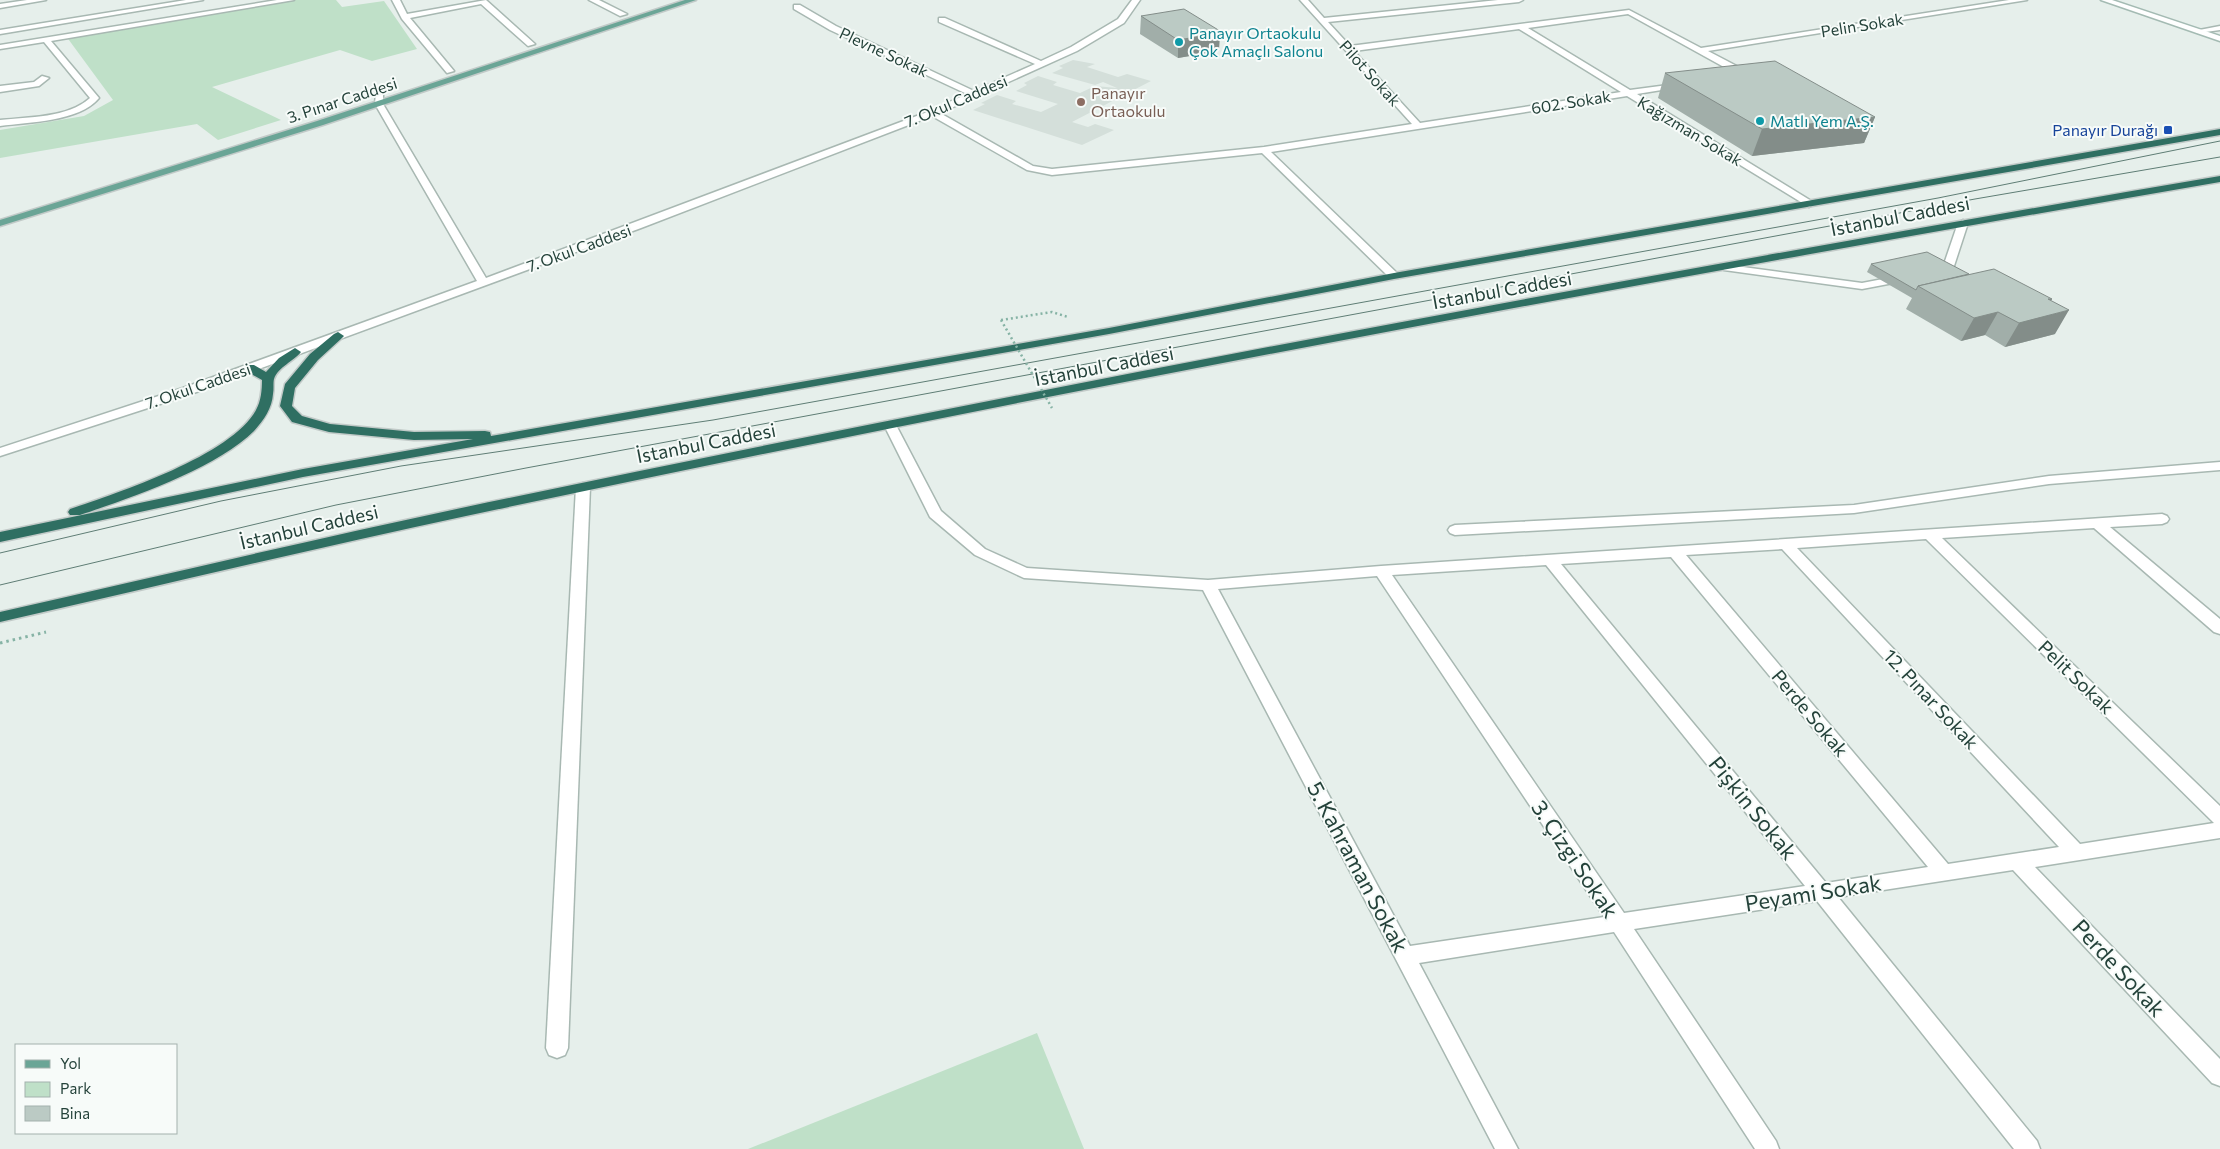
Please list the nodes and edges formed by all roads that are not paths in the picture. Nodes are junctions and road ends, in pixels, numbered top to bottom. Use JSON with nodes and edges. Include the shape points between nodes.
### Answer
{"nodes":[{"id":1,"x":199,"y":0,"type":"edge"},
{"id":2,"x":290,"y":0,"type":"edge"},
{"id":3,"x":396,"y":0,"type":"edge"},
{"id":4,"x":593,"y":0,"type":"edge"},
{"id":5,"x":667,"y":0,"type":"edge"},
{"id":6,"x":692,"y":0,"type":"edge"},
{"id":7,"x":1136,"y":0,"type":"edge"},
{"id":8,"x":1304,"y":0,"type":"edge"},
{"id":9,"x":1519,"y":0,"type":"edge"},
{"id":10,"x":2023,"y":0,"type":"edge"},
{"id":11,"x":2105,"y":0,"type":"edge"},
{"id":12,"x":482,"y":1,"type":"edge"},
{"id":13,"x":0,"y":6,"type":"edge"},
{"id":14,"x":797,"y":7,"type":"dead end"},
{"id":15,"x":42,"y":8,"type":"edge"},
{"id":16,"x":623,"y":14,"type":"junction"},
{"id":17,"x":405,"y":17,"type":"junction"},
{"id":18,"x":942,"y":20,"type":"dead end"},
{"id":19,"x":1322,"y":20,"type":"junction"},
{"id":20,"x":1520,"y":26,"type":"junction"},
{"id":21,"x":2220,"y":28,"type":"edge"},
{"id":22,"x":2198,"y":31,"type":"junction"},
{"id":23,"x":0,"y":32,"type":"edge"},
{"id":24,"x":2220,"y":39,"type":"edge"},
{"id":25,"x":46,"y":40,"type":"junction"},
{"id":26,"x":531,"y":44,"type":"junction"},
{"id":27,"x":0,"y":47,"type":"edge"},
{"id":28,"x":1348,"y":49,"type":"junction"},
{"id":29,"x":1701,"y":50,"type":"junction"},
{"id":30,"x":1042,"y":64,"type":"junction"},
{"id":31,"x":450,"y":71,"type":"junction"},
{"id":32,"x":1728,"y":77,"type":"edge"},
{"id":33,"x":0,"y":80,"type":"edge"},
{"id":34,"x":1692,"y":83,"type":"edge"},
{"id":35,"x":0,"y":89,"type":"edge"},
{"id":36,"x":1627,"y":93,"type":"junction"},
{"id":37,"x":973,"y":94,"type":"junction"},
{"id":38,"x":379,"y":99,"type":"junction"},
{"id":39,"x":933,"y":113,"type":"junction"},
{"id":40,"x":0,"y":124,"type":"edge"},
{"id":41,"x":1418,"y":126,"type":"junction"},
{"id":42,"x":2220,"y":132,"type":"edge"},
{"id":43,"x":1264,"y":150,"type":"junction"},
{"id":44,"x":2220,"y":179,"type":"edge"},
{"id":45,"x":1809,"y":204,"type":"junction"},
{"id":46,"x":0,"y":217,"type":"edge"},
{"id":47,"x":0,"y":223,"type":"edge"},
{"id":48,"x":1963,"y":223,"type":"junction"},
{"id":49,"x":1728,"y":268,"type":"junction"},
{"id":50,"x":1394,"y":276,"type":"junction"},
{"id":51,"x":483,"y":283,"type":"junction"},
{"id":52,"x":338,"y":336,"type":"junction"},
{"id":53,"x":295,"y":352,"type":"junction"},
{"id":54,"x":250,"y":368,"type":"junction"},
{"id":55,"x":268,"y":379,"type":"junction"},
{"id":56,"x":891,"y":427,"type":"junction"},
{"id":57,"x":534,"y":434,"type":"junction"},
{"id":58,"x":0,"y":452,"type":"edge"},
{"id":59,"x":2220,"y":466,"type":"edge"},
{"id":60,"x":583,"y":487,"type":"junction"},
{"id":61,"x":2162,"y":519,"type":"dead end"},
{"id":62,"x":2098,"y":524,"type":"junction"},
{"id":63,"x":1456,"y":530,"type":"dead end"},
{"id":64,"x":1932,"y":536,"type":"junction"},
{"id":65,"x":0,"y":537,"type":"edge"},
{"id":66,"x":1786,"y":545,"type":"junction"},
{"id":67,"x":1675,"y":552,"type":"junction"},
{"id":68,"x":1550,"y":561,"type":"junction"},
{"id":69,"x":1381,"y":571,"type":"junction"},
{"id":70,"x":1208,"y":585,"type":"junction"},
{"id":71,"x":0,"y":617,"type":"edge"},
{"id":72,"x":2220,"y":628,"type":"edge"},
{"id":73,"x":2220,"y":818,"type":"edge"},
{"id":74,"x":2220,"y":830,"type":"edge"},
{"id":75,"x":2077,"y":852,"type":"junction"},
{"id":76,"x":2018,"y":862,"type":"junction"},
{"id":77,"x":1944,"y":873,"type":"junction"},
{"id":78,"x":1822,"y":892,"type":"junction"},
{"id":79,"x":1619,"y":924,"type":"junction"},
{"id":80,"x":1405,"y":956,"type":"junction"},
{"id":81,"x":557,"y":1048,"type":"dead end"},
{"id":82,"x":2220,"y":1075,"type":"edge"},
{"id":83,"x":1507,"y":1149,"type":"edge"},
{"id":84,"x":1768,"y":1149,"type":"edge"},
{"id":85,"x":2029,"y":1149,"type":"edge"}],
"edges":[{"from":1,"to":15,"type":"street"},
{"from":2,"to":25,"type":"street"},
{"from":3,"to":17,"type":"street"},
{"from":4,"to":16,"type":"street"},
{"from":5,"to":16,"type":"main road","name":"3. Pınar Caddesi"},
{"from":6,"to":38,"type":"main road","name":"3. Pınar Caddesi"},
{"from":7,"to":30,"type":"street","name":"7. Okul Caddesi","via":[[1121,21]]},
{"from":8,"to":19,"type":"street","name":"Pilot Sokak"},
{"from":9,"to":19,"type":"street","name":"Pilot Sokak"},
{"from":10,"to":29,"type":"street","name":"Pelin Sokak"},
{"from":11,"to":22,"type":"street"},
{"from":12,"to":17,"type":"street"},
{"from":12,"to":26,"type":"street"},
{"from":13,"to":15,"type":"street"},
{"from":14,"to":37,"type":"street","name":"Plevne Sokak","via":[[833,28]]},
{"from":15,"to":23,"type":"street"},
{"from":16,"to":26,"type":"main road","name":"3. Pınar Caddesi"},
{"from":17,"to":31,"type":"street"},
{"from":18,"to":30,"type":"street"},
{"from":19,"to":28,"type":"street","name":"Pilot Sokak"},
{"from":20,"to":28,"type":"street"},
{"from":20,"to":29,"type":"street","via":[[1628,12]]},
{"from":20,"to":36,"type":"street","name":"Kağızman Sokak"},
{"from":21,"to":22,"type":"street"},
{"from":22,"to":24,"type":"street"},
{"from":25,"to":27,"type":"street"},
{"from":25,"to":40,"type":"street","via":[[96,98],[74,110]]},
{"from":26,"to":31,"type":"main road","name":"3. Pınar Caddesi"},
{"from":28,"to":41,"type":"street","name":"Pilot Sokak"},
{"from":29,"to":32,"type":"street","via":[[1747,75]]},
{"from":30,"to":37,"type":"street","name":"7. Okul Caddesi"},
{"from":31,"to":38,"type":"main road","name":"3. Pınar Caddesi"},
{"from":33,"to":35,"type":"street","via":[[35,75],[45,78],[36,84]]},
{"from":34,"to":36,"type":"street","name":"602. Sokak"},
{"from":36,"to":41,"type":"street","name":"602. Sokak"},
{"from":36,"to":45,"type":"street","name":"Kağızman Sokak"},
{"from":37,"to":39,"type":"street","name":"7. Okul Caddesi"},
{"from":38,"to":46,"type":"main road","name":"3. Pınar Caddesi"},
{"from":38,"to":47,"type":"main road","name":"3. Pınar Caddesi"},
{"from":38,"to":51,"type":"street"},
{"from":39,"to":43,"type":"street","name":"602. Sokak","via":[[1030,168],[1052,172]]},
{"from":39,"to":51,"type":"street","name":"7. Okul Caddesi"},
{"from":41,"to":43,"type":"street","name":"602. Sokak"},
{"from":42,"to":45,"type":"highway","name":"İstanbul Caddesi"},
{"from":43,"to":50,"type":"street"},
{"from":44,"to":48,"type":"highway","name":"İstanbul Caddesi"},
{"from":45,"to":50,"type":"highway","name":"İstanbul Caddesi"},
{"from":48,"to":49,"type":"highway","name":"İstanbul Caddesi"},
{"from":48,"to":49,"type":"street","via":[[1948,269],[1862,286]]},
{"from":49,"to":56,"type":"highway","name":"İstanbul Caddesi","via":[[1344,337]]},
{"from":50,"to":57,"type":"highway","name":"İstanbul Caddesi"},
{"from":51,"to":52,"type":"street","name":"7. Okul Caddesi"},
{"from":52,"to":53,"type":"street","name":"7. Okul Caddesi"},
{"from":52,"to":57,"type":"highway","via":[[314,357],[289,387],[286,406],[297,419],[330,428],[414,436]]},
{"from":53,"to":54,"type":"street","name":"7. Okul Caddesi"},
{"from":53,"to":55,"type":"highway","via":[[281,362]]},
{"from":54,"to":55,"type":"highway"},
{"from":54,"to":58,"type":"street","name":"7. Okul Caddesi"},
{"from":55,"to":65,"type":"highway","via":[[268,395],[261,414],[245,432],[222,449],[121,496]]},
{"from":56,"to":60,"type":"highway","name":"İstanbul Caddesi"},
{"from":56,"to":70,"type":"street","via":[[935,514],[980,552],[1024,573]]},
{"from":57,"to":65,"type":"highway","name":"İstanbul Caddesi","via":[[303,474]]},
{"from":59,"to":63,"type":"street","via":[[2049,480],[1854,509]]},
{"from":60,"to":71,"type":"highway","name":"İstanbul Caddesi"},
{"from":60,"to":81,"type":"street"},
{"from":61,"to":62,"type":"street"},
{"from":62,"to":64,"type":"street"},
{"from":62,"to":72,"type":"street"},
{"from":64,"to":66,"type":"street"},
{"from":64,"to":73,"type":"street","name":"Pelit Sokak"},
{"from":66,"to":67,"type":"street"},
{"from":66,"to":75,"type":"street","name":"12. Pınar Sokak"},
{"from":67,"to":68,"type":"street"},
{"from":67,"to":77,"type":"street","name":"Perde Sokak"},
{"from":68,"to":69,"type":"street"},
{"from":68,"to":78,"type":"street","name":"Pişkin Sokak"},
{"from":69,"to":70,"type":"street"},
{"from":69,"to":79,"type":"street","name":"3. Çizgi Sokak"},
{"from":70,"to":80,"type":"street","name":"5. Kahraman Sokak"},
{"from":74,"to":75,"type":"street","name":"Peyami Sokak"},
{"from":75,"to":76,"type":"street","name":"Peyami Sokak"},
{"from":76,"to":77,"type":"street","name":"Peyami Sokak"},
{"from":76,"to":82,"type":"street","name":"Perde Sokak"},
{"from":77,"to":78,"type":"street","name":"Peyami Sokak"},
{"from":78,"to":79,"type":"street","name":"Peyami Sokak"},
{"from":78,"to":85,"type":"street","name":"Pişkin Sokak"},
{"from":79,"to":80,"type":"street","name":"Peyami Sokak"},
{"from":79,"to":84,"type":"street","name":"3. Çizgi Sokak"},
{"from":80,"to":83,"type":"street","name":"5. Kahraman Sokak"}]}
